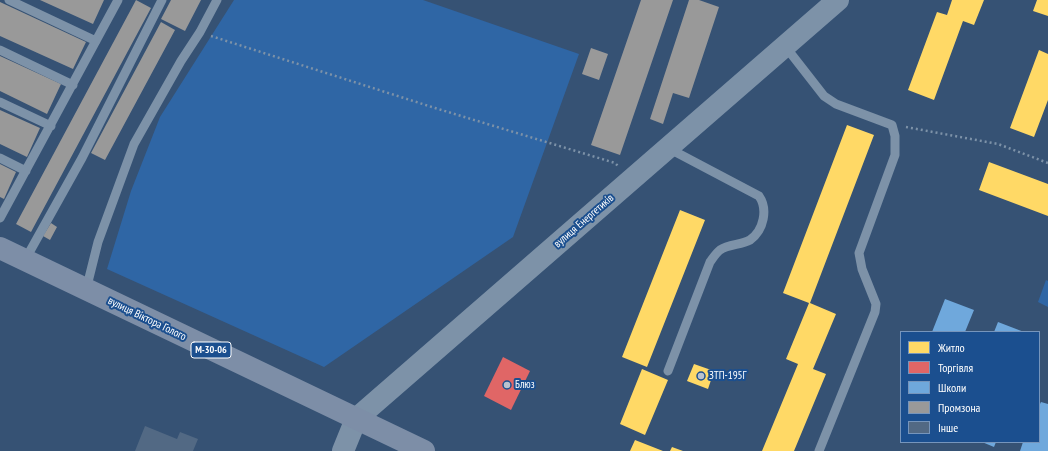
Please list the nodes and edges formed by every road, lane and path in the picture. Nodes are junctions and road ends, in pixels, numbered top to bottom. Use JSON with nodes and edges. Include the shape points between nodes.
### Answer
{"nodes":[{"id":1,"x":9,"y":0,"type":"edge"},
{"id":2,"x":118,"y":0,"type":"edge"},
{"id":3,"x":162,"y":0,"type":"edge"},
{"id":4,"x":217,"y":0,"type":"edge"},
{"id":5,"x":838,"y":0,"type":"edge"},
{"id":6,"x":200,"y":32,"type":"junction"},
{"id":7,"x":96,"y":41,"type":"junction"},
{"id":8,"x":785,"y":46,"type":"junction"},
{"id":9,"x":0,"y":50,"type":"edge"},
{"id":10,"x":73,"y":85,"type":"junction"},
{"id":11,"x":0,"y":102,"type":"edge"},
{"id":12,"x":892,"y":125,"type":"junction"},
{"id":13,"x":51,"y":126,"type":"junction"},
{"id":14,"x":668,"y":148,"type":"junction"},
{"id":15,"x":0,"y":158,"type":"edge"},
{"id":16,"x":1048,"y":163,"type":"edge"},
{"id":17,"x":26,"y":171,"type":"junction"},
{"id":18,"x":630,"y":181,"type":"junction"},
{"id":19,"x":0,"y":218,"type":"edge"},
{"id":20,"x":0,"y":248,"type":"edge"},
{"id":21,"x":25,"y":260,"type":"junction"},
{"id":22,"x":86,"y":290,"type":"junction"},
{"id":23,"x":668,"y":371,"type":"dead end"},
{"id":24,"x":356,"y":419,"type":"junction"},
{"id":25,"x":343,"y":451,"type":"edge"},
{"id":26,"x":424,"y":451,"type":"edge"},
{"id":27,"x":819,"y":451,"type":"edge"}],
"edges":[{"from":1,"to":7,"type":"lane"},
{"from":2,"to":7,"type":"lane"},
{"from":3,"to":21,"type":"lane","via":[[82,158]]},
{"from":4,"to":6,"type":"lane"},
{"from":5,"to":8,"type":"street","name":"вулиця Енергетиків"},
{"from":6,"to":18,"type":"path","via":[[615,163]]},
{"from":6,"to":22,"type":"lane","via":[[134,144],[98,242]]},
{"from":7,"to":10,"type":"lane"},
{"from":8,"to":12,"type":"lane","via":[[824,96],[836,104]]},
{"from":8,"to":14,"type":"street","name":"вулиця Енергетиків"},
{"from":9,"to":10,"type":"lane"},
{"from":10,"to":13,"type":"lane"},
{"from":11,"to":13,"type":"lane"},
{"from":12,"to":16,"type":"path","via":[[998,144]]},
{"from":12,"to":27,"type":"lane","via":[[895,155],[859,253],[862,269],[876,304],[875,312]]},
{"from":13,"to":17,"type":"lane"},
{"from":14,"to":18,"type":"street","name":"вулиця Енергетиків"},
{"from":14,"to":23,"type":"lane","via":[[758,196],[763,202],[764,211],[760,227],[749,240],[721,250],[710,262]]},
{"from":15,"to":17,"type":"lane"},
{"from":17,"to":19,"type":"lane"},
{"from":18,"to":24,"type":"street","name":"вулиця Енергетиків"},
{"from":20,"to":21,"type":"main road","name":"вулиця Віктора Голого","number":"М-30-06"},
{"from":21,"to":22,"type":"main road","name":"вулиця Віктора Голого","number":"М-30-06"},
{"from":22,"to":24,"type":"main road","name":"вулиця Віктора Голого","number":"М-30-06"},
{"from":24,"to":25,"type":"street","name":"вулиця Енергетиків"},
{"from":24,"to":26,"type":"main road","name":"вулиця Віктора Голого","number":"М-30-06"}]}
